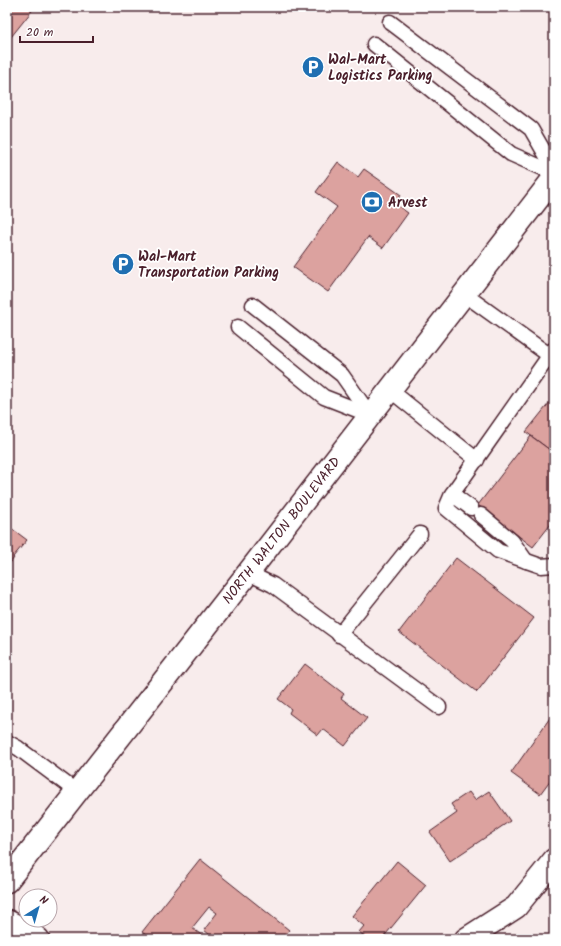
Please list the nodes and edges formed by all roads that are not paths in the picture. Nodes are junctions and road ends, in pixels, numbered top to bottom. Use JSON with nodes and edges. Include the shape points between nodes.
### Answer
{"nodes":[{"id":1,"x":390,"y":22,"type":"dead end"},
{"id":2,"x":374,"y":44,"type":"dead end"},
{"id":3,"x":554,"y":169,"type":"edge"},
{"id":4,"x":554,"y":173,"type":"edge"},
{"id":5,"x":554,"y":178,"type":"edge"},
{"id":6,"x":464,"y":294,"type":"junction"},
{"id":7,"x":253,"y":305,"type":"dead end"},
{"id":8,"x":238,"y":327,"type":"dead end"},
{"id":9,"x":552,"y":352,"type":"edge"},
{"id":10,"x":390,"y":390,"type":"junction"},
{"id":11,"x":370,"y":415,"type":"junction"},
{"id":12,"x":476,"y":460,"type":"junction"},
{"id":13,"x":452,"y":494,"type":"junction"},
{"id":14,"x":420,"y":534,"type":"dead end"},
{"id":15,"x":526,"y":561,"type":"junction"},
{"id":16,"x":554,"y":564,"type":"edge"},
{"id":17,"x":248,"y":573,"type":"junction"},
{"id":18,"x":340,"y":635,"type":"junction"},
{"id":19,"x":439,"y":707,"type":"dead end"},
{"id":20,"x":7,"y":742,"type":"edge"},
{"id":21,"x":77,"y":792,"type":"junction"},
{"id":22,"x":554,"y":860,"type":"edge"},
{"id":23,"x":7,"y":881,"type":"edge"},
{"id":24,"x":7,"y":921,"type":"edge"},
{"id":25,"x":38,"y":939,"type":"edge"},
{"id":26,"x":466,"y":939,"type":"edge"}],
"edges":[{"from":1,"to":3,"type":"lane","via":[[531,129]]},
{"from":2,"to":4,"type":"lane","via":[[511,154]]},
{"from":5,"to":6,"type":"main road","name":"NORTH WALTON BOULEVARD"},
{"from":6,"to":9,"type":"lane"},
{"from":6,"to":10,"type":"main road","name":"NORTH WALTON BOULEVARD"},
{"from":7,"to":11,"type":"lane","via":[[342,374]]},
{"from":8,"to":11,"type":"lane","via":[[324,397]]},
{"from":9,"to":12,"type":"lane"},
{"from":10,"to":11,"type":"main road","name":"NORTH WALTON BOULEVARD"},
{"from":10,"to":12,"type":"lane"},
{"from":11,"to":17,"type":"main road","name":"NORTH WALTON BOULEVARD"},
{"from":12,"to":13,"type":"lane"},
{"from":13,"to":15,"type":"lane","via":[[512,541]]},
{"from":13,"to":15,"type":"lane","via":[[446,508],[498,551]]},
{"from":14,"to":18,"type":"lane"},
{"from":15,"to":16,"type":"lane","via":[[541,566]]},
{"from":17,"to":18,"type":"lane","via":[[273,586]]},
{"from":17,"to":21,"type":"main road","name":"NORTH WALTON BOULEVARD"},
{"from":18,"to":19,"type":"lane"},
{"from":20,"to":21,"type":"lane"},
{"from":21,"to":23,"type":"main road","name":"NORTH WALTON BOULEVARD"},
{"from":22,"to":26,"type":"main road","via":[[516,907]]},
{"from":24,"to":25,"type":"main road"}]}
